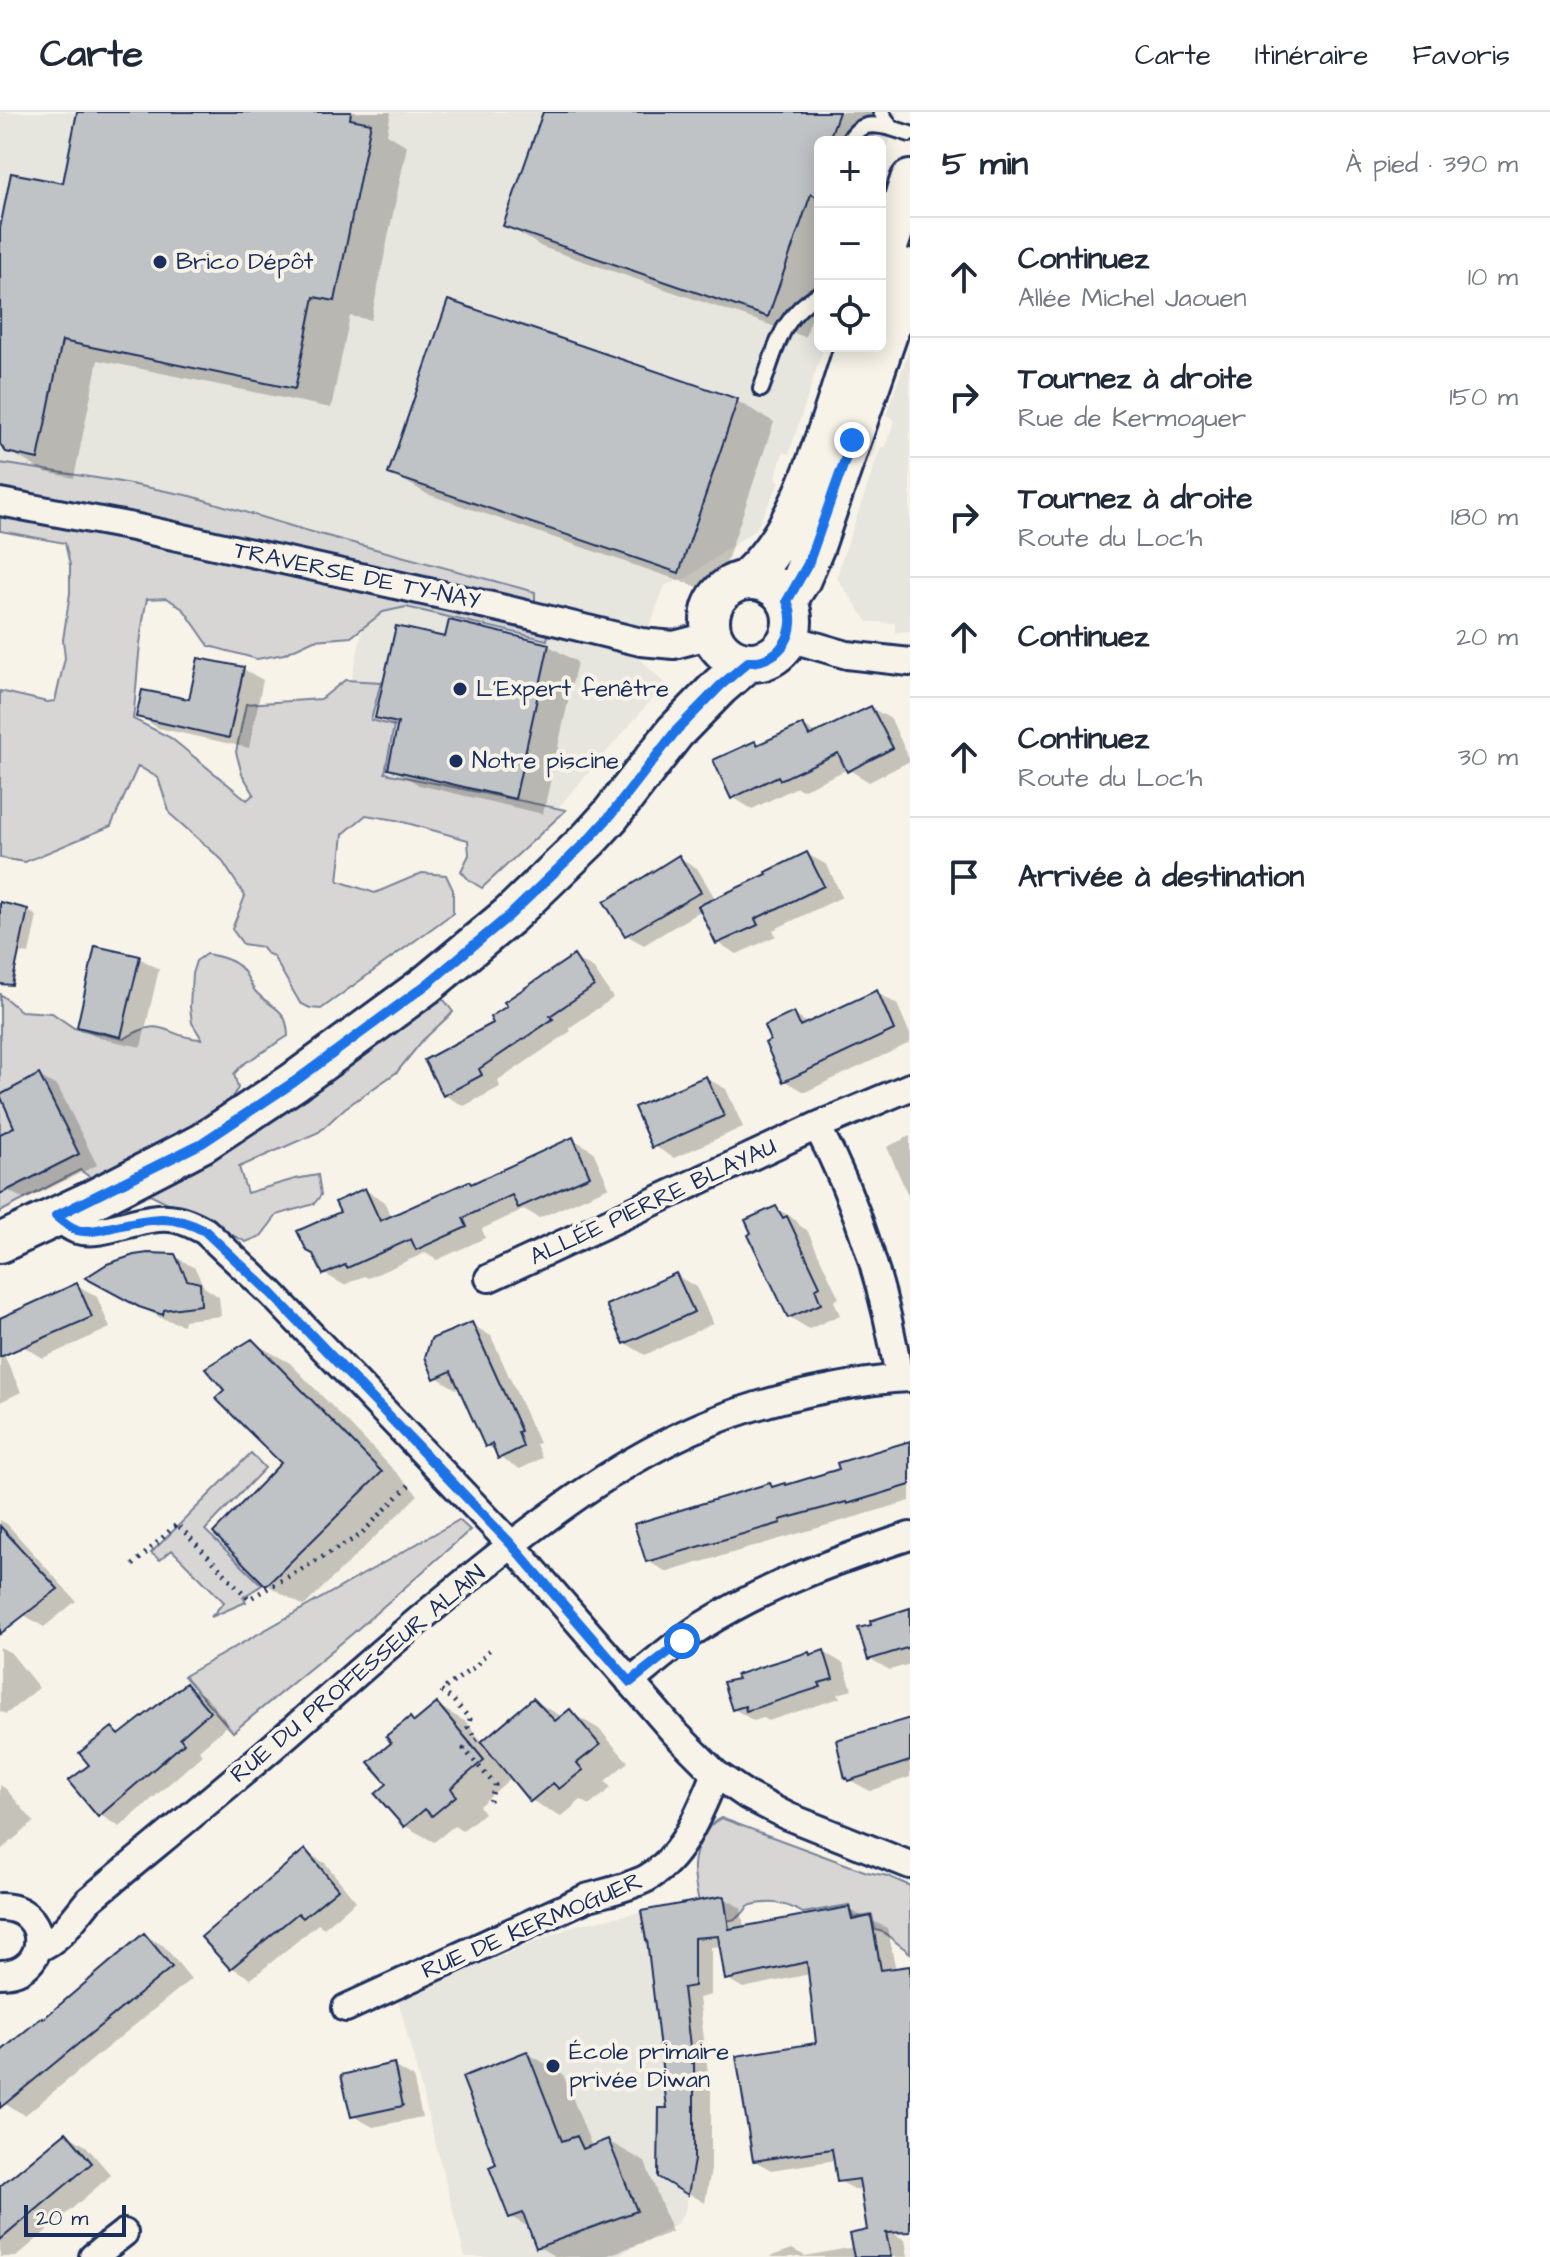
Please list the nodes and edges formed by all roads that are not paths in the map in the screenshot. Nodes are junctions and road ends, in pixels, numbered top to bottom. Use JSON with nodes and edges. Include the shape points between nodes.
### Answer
{"nodes":[{"id":1,"x":881,"y":112,"type":"edge"},
{"id":2,"x":891,"y":128,"type":"junction"},
{"id":3,"x":910,"y":134,"type":"edge"},
{"id":4,"x":852,"y":136,"type":"edge"},
{"id":5,"x":910,"y":180,"type":"edge"},
{"id":6,"x":886,"y":253,"type":"edge"},
{"id":7,"x":910,"y":269,"type":"edge"},
{"id":8,"x":814,"y":297,"type":"edge"},
{"id":9,"x":853,"y":352,"type":"edge"},
{"id":10,"x":761,"y":389,"type":"dead end"},
{"id":11,"x":0,"y":502,"type":"edge"},
{"id":12,"x":745,"y":580,"type":"junction"},
{"id":13,"x":788,"y":620,"type":"junction"},
{"id":14,"x":714,"y":639,"type":"junction"},
{"id":15,"x":748,"y":662,"type":"junction"},
{"id":16,"x":910,"y":662,"type":"edge"},
{"id":17,"x":675,"y":732,"type":"junction"},
{"id":18,"x":910,"y":1087,"type":"edge"},
{"id":19,"x":817,"y":1126,"type":"junction"},
{"id":20,"x":56,"y":1216,"type":"junction"},
{"id":21,"x":0,"y":1243,"type":"edge"},
{"id":22,"x":489,"y":1278,"type":"dead end"},
{"id":23,"x":904,"y":1378,"type":"edge"},
{"id":24,"x":910,"y":1536,"type":"edge"},
{"id":25,"x":511,"y":1544,"type":"junction"},
{"id":26,"x":630,"y":1682,"type":"junction"},
{"id":27,"x":716,"y":1774,"type":"junction"},
{"id":28,"x":910,"y":1865,"type":"edge"},
{"id":29,"x":88,"y":1901,"type":"junction"},
{"id":30,"x":0,"y":1907,"type":"edge"},
{"id":31,"x":28,"y":1915,"type":"junction"},
{"id":32,"x":38,"y":1948,"type":"junction"},
{"id":33,"x":3,"y":1977,"type":"edge"},
{"id":34,"x":346,"y":2008,"type":"dead end"},
{"id":35,"x":124,"y":2233,"type":"dead end"},
{"id":36,"x":93,"y":2257,"type":"edge"}],
"edges":[{"from":1,"to":2,"type":"lane"},
{"from":2,"to":3,"type":"lane"},
{"from":2,"to":4,"type":"lane","via":[[868,124]]},
{"from":5,"to":6,"type":"main road"},
{"from":7,"to":13,"type":"main road"},
{"from":8,"to":10,"type":"lane","via":[[781,331]]},
{"from":9,"to":12,"type":"main road","via":[[801,499],[765,559]]},
{"from":11,"to":14,"type":"street","name":"TRAVERSE DE TY-NAY","via":[[149,530],[641,642],[674,645]]},
{"from":12,"to":13,"type":"main road","via":[[760,580],[780,591]]},
{"from":12,"to":14,"type":"main road","via":[[727,587],[714,602],[709,617]]},
{"from":13,"to":15,"type":"main road","via":[[784,645],[767,658]]},
{"from":13,"to":16,"type":"street","via":[[847,655]]},
{"from":14,"to":15,"type":"main road","via":[[724,653]]},
{"from":14,"to":17,"type":"main road"},
{"from":15,"to":17,"type":"main road"},
{"from":17,"to":20,"type":"main road","via":[[589,839],[426,985],[202,1143]]},
{"from":18,"to":19,"type":"street","name":"ALLÉE PIERRE BLAYAU"},
{"from":19,"to":22,"type":"street","name":"ALLÉE PIERRE BLAYAU"},
{"from":19,"to":23,"type":"street","via":[[860,1226]]},
{"from":20,"to":21,"type":"main road"},
{"from":20,"to":25,"type":"street","via":[[80,1231],[159,1218],[175,1218],[205,1231]]},
{"from":23,"to":25,"type":"street","name":"RUE DU PROFESSEUR ALAIN","via":[[769,1401],[703,1425],[644,1454]]},
{"from":24,"to":26,"type":"street","via":[[773,1586],[701,1626]]},
{"from":25,"to":26,"type":"street"},
{"from":25,"to":29,"type":"street","name":"RUE DU PROFESSEUR ALAIN"},
{"from":26,"to":27,"type":"street"},
{"from":27,"to":28,"type":"street","via":[[787,1816]]},
{"from":27,"to":34,"type":"street","name":"RUE DE KERMOGUER","via":[[692,1826],[657,1872],[586,1898]]},
{"from":29,"to":31,"type":"street","name":"RUE DU PROFESSEUR ALAIN"},
{"from":29,"to":32,"type":"street","name":"RUE DU PROFESSEUR ALAIN","via":[[64,1930]]},
{"from":30,"to":31,"type":"street"},
{"from":31,"to":32,"type":"street","via":[[37,1930]]},
{"from":32,"to":33,"type":"street","name":"RUE DU PROFESSEUR ALAIN","via":[[27,1966]]},
{"from":35,"to":36,"type":"street"}]}
